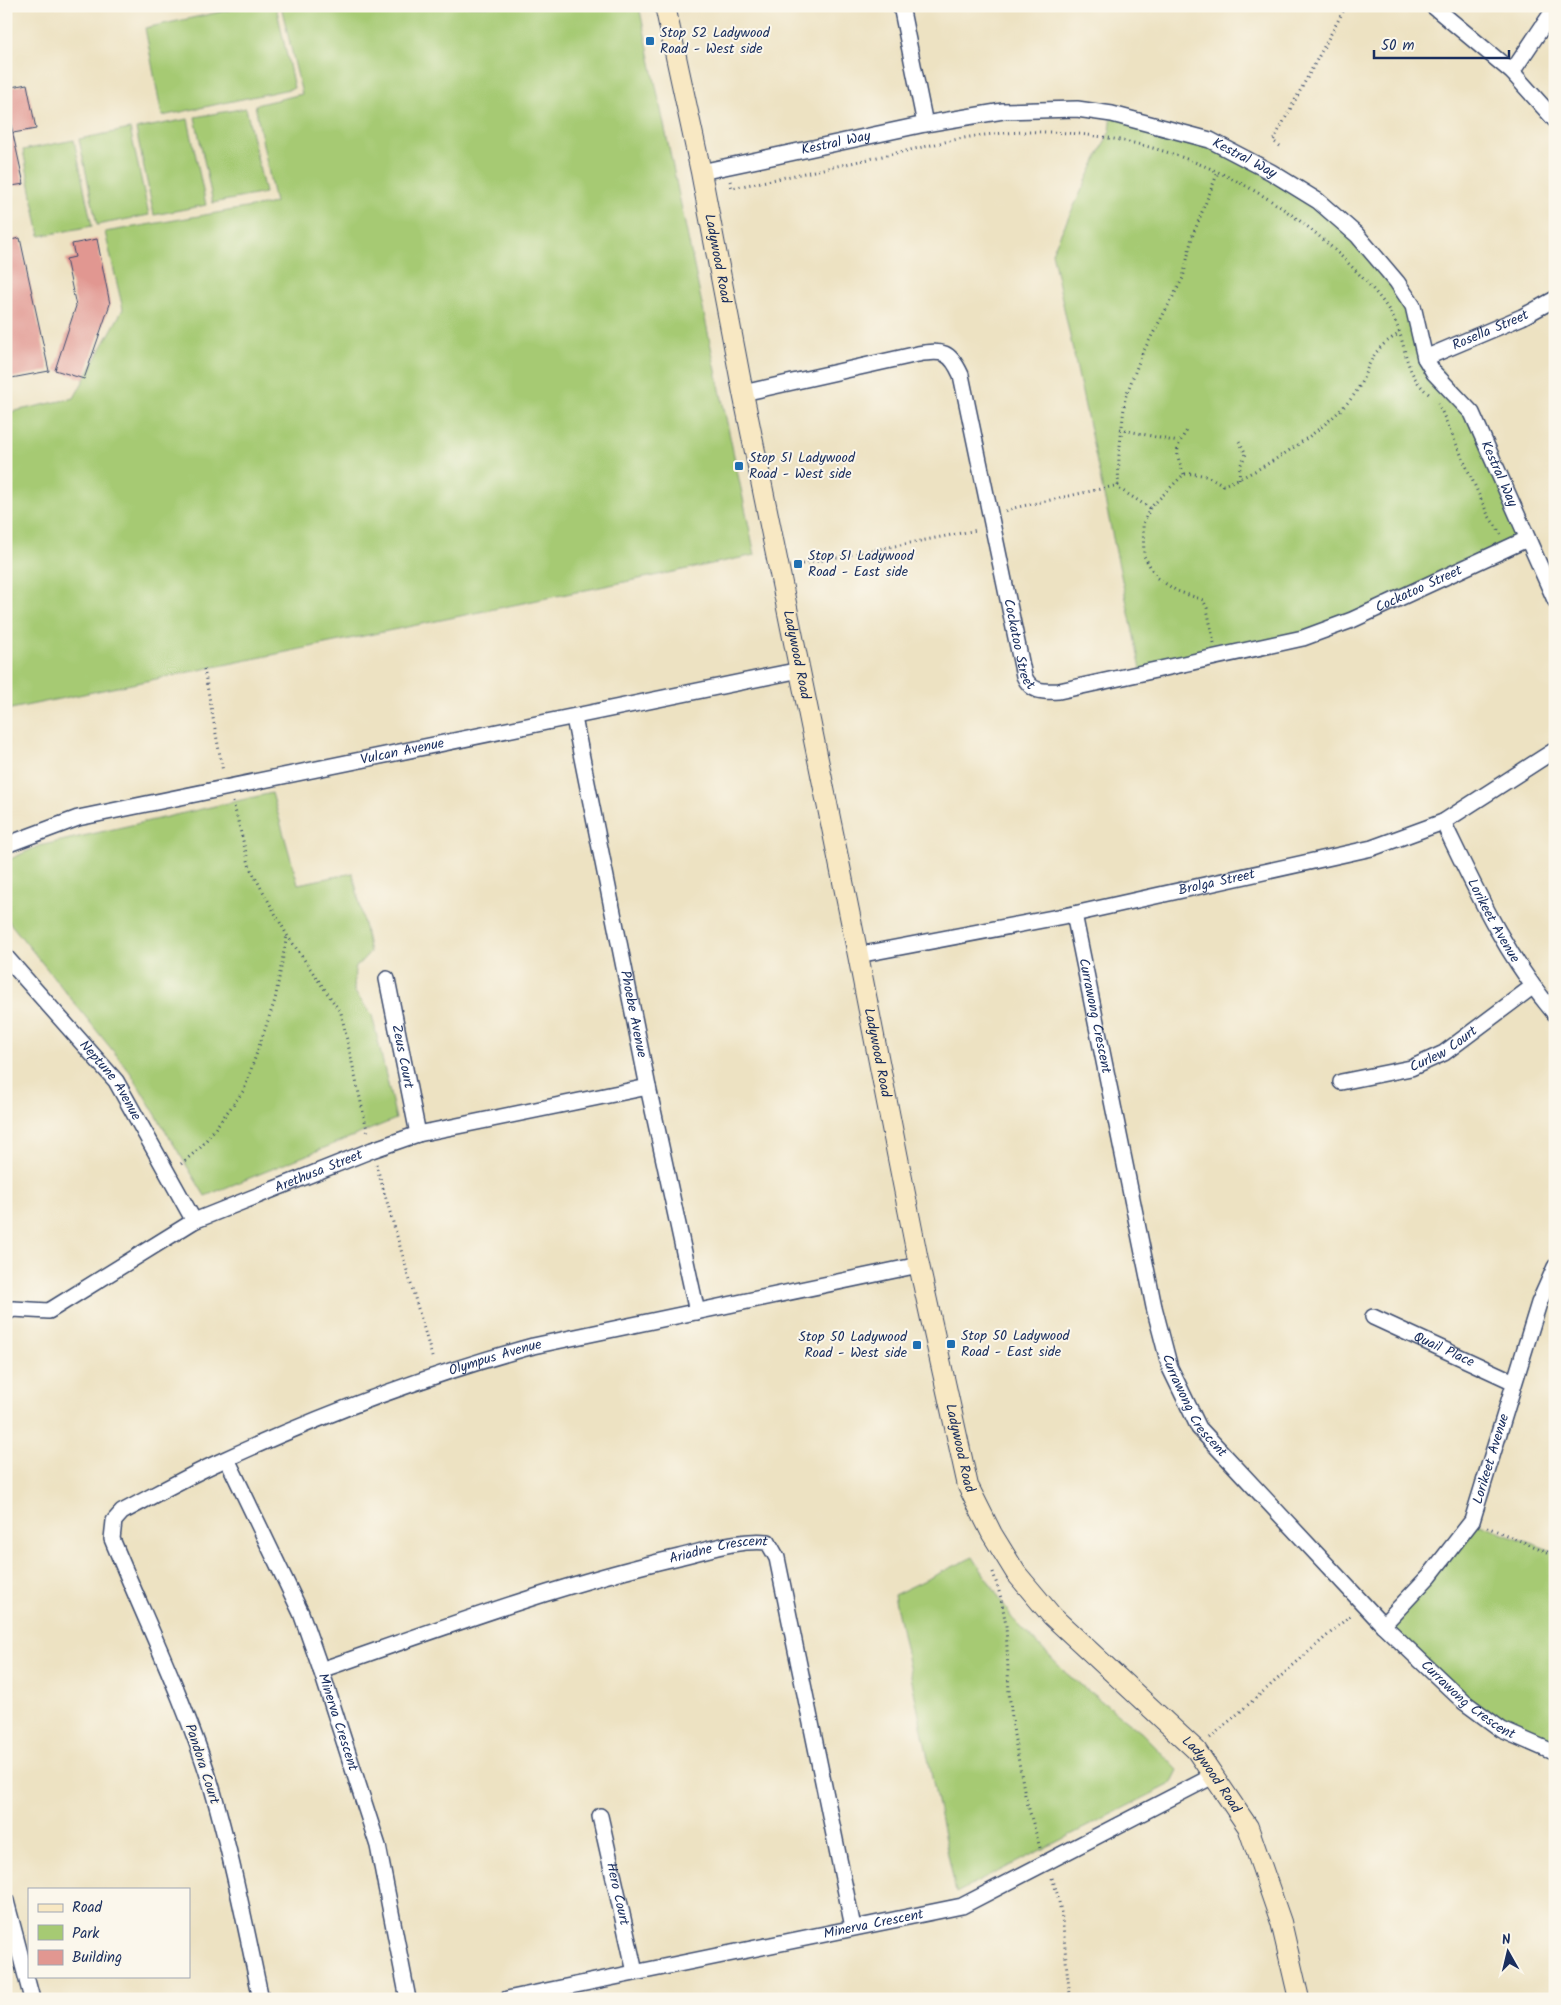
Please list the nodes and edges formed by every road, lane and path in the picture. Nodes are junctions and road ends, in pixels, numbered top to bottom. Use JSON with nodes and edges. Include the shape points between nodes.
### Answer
{"nodes":[{"id":1,"x":665,"y":6,"type":"edge"},
{"id":2,"x":901,"y":6,"type":"edge"},
{"id":3,"x":1346,"y":6,"type":"edge"},
{"id":4,"x":1433,"y":6,"type":"edge"},
{"id":5,"x":1555,"y":8,"type":"edge"},
{"id":6,"x":1512,"y":72,"type":"junction"},
{"id":7,"x":1555,"y":120,"type":"edge"},
{"id":8,"x":925,"y":124,"type":"junction"},
{"id":9,"x":1280,"y":146,"type":"dead end"},
{"id":10,"x":727,"y":166,"type":"junction"},
{"id":11,"x":701,"y":172,"type":"junction"},
{"id":12,"x":1218,"y":172,"type":"junction"},
{"id":13,"x":1555,"y":299,"type":"edge"},
{"id":14,"x":1399,"y":334,"type":"junction"},
{"id":15,"x":1425,"y":358,"type":"junction"},
{"id":16,"x":744,"y":393,"type":"junction"},
{"id":17,"x":1120,"y":429,"type":"junction"},
{"id":18,"x":1188,"y":429,"type":"dead end"},
{"id":19,"x":1239,"y":441,"type":"dead end"},
{"id":20,"x":1178,"y":442,"type":"junction"},
{"id":21,"x":1184,"y":474,"type":"junction"},
{"id":22,"x":1238,"y":480,"type":"junction"},
{"id":23,"x":1119,"y":485,"type":"junction"},
{"id":24,"x":1150,"y":508,"type":"junction"},
{"id":25,"x":993,"y":526,"type":"junction"},
{"id":26,"x":1527,"y":539,"type":"junction"},
{"id":27,"x":1507,"y":548,"type":"junction"},
{"id":28,"x":779,"y":568,"type":"junction"},
{"id":29,"x":1555,"y":600,"type":"edge"},
{"id":30,"x":1216,"y":657,"type":"junction"},
{"id":31,"x":204,"y":670,"type":"dead end"},
{"id":32,"x":800,"y":670,"type":"junction"},
{"id":33,"x":574,"y":718,"type":"junction"},
{"id":34,"x":1555,"y":750,"type":"edge"},
{"id":35,"x":227,"y":787,"type":"junction"},
{"id":36,"x":1443,"y":822,"type":"junction"},
{"id":37,"x":6,"y":845,"type":"edge"},
{"id":38,"x":1074,"y":914,"type":"junction"},
{"id":39,"x":287,"y":934,"type":"junction"},
{"id":40,"x":858,"y":955,"type":"junction"},
{"id":41,"x":6,"y":957,"type":"edge"},
{"id":42,"x":387,"y":979,"type":"dead end"},
{"id":43,"x":1532,"y":987,"type":"junction"},
{"id":44,"x":1555,"y":1014,"type":"edge"},
{"id":45,"x":1341,"y":1082,"type":"dead end"},
{"id":46,"x":648,"y":1088,"type":"junction"},
{"id":47,"x":418,"y":1134,"type":"junction"},
{"id":48,"x":372,"y":1150,"type":"junction"},
{"id":49,"x":169,"y":1174,"type":"junction"},
{"id":50,"x":194,"y":1221,"type":"junction"},
{"id":51,"x":918,"y":1265,"type":"junction"},
{"id":52,"x":1555,"y":1268,"type":"edge"},
{"id":53,"x":9,"y":1307,"type":"edge"},
{"id":54,"x":697,"y":1312,"type":"junction"},
{"id":55,"x":1373,"y":1317,"type":"dead end"},
{"id":56,"x":438,"y":1376,"type":"junction"},
{"id":57,"x":1514,"y":1382,"type":"junction"},
{"id":58,"x":228,"y":1459,"type":"junction"},
{"id":59,"x":1472,"y":1521,"type":"junction"},
{"id":60,"x":112,"y":1538,"type":"joint"},
{"id":61,"x":1555,"y":1555,"type":"edge"},
{"id":62,"x":993,"y":1566,"type":"dead end"},
{"id":63,"x":1364,"y":1604,"type":"junction"},
{"id":64,"x":1384,"y":1625,"type":"junction"},
{"id":65,"x":321,"y":1670,"type":"junction"},
{"id":66,"x":1196,"y":1750,"type":"junction"},
{"id":67,"x":1555,"y":1753,"type":"edge"},
{"id":68,"x":1213,"y":1776,"type":"junction"},
{"id":69,"x":600,"y":1816,"type":"dead end"},
{"id":70,"x":1040,"y":1849,"type":"dead end"},
{"id":71,"x":1052,"y":1878,"type":"dead end"},
{"id":72,"x":6,"y":1901,"type":"edge"},
{"id":73,"x":854,"y":1927,"type":"junction"},
{"id":74,"x":635,"y":1972,"type":"junction"},
{"id":75,"x":32,"y":1999,"type":"edge"},
{"id":76,"x":262,"y":1999,"type":"edge"},
{"id":77,"x":408,"y":1999,"type":"edge"},
{"id":78,"x":507,"y":1999,"type":"edge"},
{"id":79,"x":1071,"y":1999,"type":"edge"},
{"id":80,"x":1299,"y":1999,"type":"edge"}],
"edges":[{"from":1,"to":11,"type":"street","name":"Ladywood Road"},
{"from":2,"to":8,"type":"street"},
{"from":3,"to":9,"type":"path","via":[[1273,141]]},
{"from":4,"to":6,"type":"street"},
{"from":5,"to":6,"type":"street"},
{"from":6,"to":7,"type":"street"},
{"from":8,"to":10,"type":"street","name":"Kestral Way"},
{"from":8,"to":15,"type":"street","name":"Kestral Way","via":[[1003,111],[1077,109],[1112,114],[1210,140],[1318,201],[1357,235],[1413,306]]},
{"from":10,"to":11,"type":"street","name":"Kestral Way"},
{"from":10,"to":12,"type":"path","via":[[732,188],[967,137],[1040,132],[1094,135],[1161,148]]},
{"from":11,"to":16,"type":"street","name":"Ladywood Road"},
{"from":12,"to":14,"type":"path","via":[[1276,205],[1317,234],[1384,304],[1396,322]]},
{"from":12,"to":17,"type":"path","via":[[1192,237],[1183,278],[1142,354],[1125,398]]},
{"from":13,"to":15,"type":"street","name":"Rosella Street","via":[[1522,317]]},
{"from":14,"to":22,"type":"path","via":[[1371,358],[1350,399],[1312,436]]},
{"from":14,"to":27,"type":"path","via":[[1413,375],[1439,404],[1488,515],[1499,528]]},
{"from":15,"to":26,"type":"street","name":"Kestral Way","via":[[1434,373],[1472,413]]},
{"from":16,"to":25,"type":"street","name":"Cockatoo Street","via":[[918,354],[947,354],[962,375]]},
{"from":16,"to":28,"type":"street","name":"Ladywood Road"},
{"from":17,"to":20,"type":"path"},
{"from":17,"to":23,"type":"path"},
{"from":18,"to":20,"type":"path"},
{"from":19,"to":22,"type":"path","via":[[1246,454]]},
{"from":20,"to":21,"type":"path","via":[[1177,458]]},
{"from":21,"to":22,"type":"path","via":[[1205,475],[1223,485]]},
{"from":21,"to":24,"type":"path"},
{"from":23,"to":24,"type":"path","via":[[1118,488]]},
{"from":23,"to":25,"type":"path","via":[[1008,509]]},
{"from":24,"to":30,"type":"path","via":[[1143,524],[1144,556],[1158,578],[1177,591],[1203,600]]},
{"from":25,"to":28,"type":"path"},
{"from":25,"to":30,"type":"street","name":"Cockatoo Street","via":[[1028,685],[1040,692],[1059,691]]},
{"from":26,"to":27,"type":"street","name":"Cockatoo Street"},
{"from":26,"to":29,"type":"street","name":"Kestral Way"},
{"from":27,"to":30,"type":"street","name":"Cockatoo Street","via":[[1344,623],[1302,638]]},
{"from":28,"to":32,"type":"street","name":"Ladywood Road"},
{"from":31,"to":35,"type":"path"},
{"from":32,"to":33,"type":"street","name":"Vulcan Avenue"},
{"from":32,"to":40,"type":"street","name":"Ladywood Road"},
{"from":33,"to":35,"type":"street","name":"Vulcan Avenue"},
{"from":33,"to":46,"type":"street","name":"Phoebe Avenue"},
{"from":34,"to":36,"type":"street","name":"Brolga Street"},
{"from":35,"to":37,"type":"street","name":"Vulcan Avenue","via":[[78,818]]},
{"from":35,"to":39,"type":"path","via":[[250,868]]},
{"from":36,"to":38,"type":"street","name":"Brolga Street","via":[[1372,848]]},
{"from":36,"to":43,"type":"street","name":"Lorikeet Avenue","via":[[1500,938]]},
{"from":38,"to":40,"type":"street","name":"Brolga Street"},
{"from":38,"to":63,"type":"street","name":"Currawong Crescent","via":[[1127,1181],[1170,1368],[1199,1428]]},
{"from":39,"to":48,"type":"path","via":[[341,1012]]},
{"from":39,"to":49,"type":"path","via":[[275,1000],[244,1090],[202,1147]]},
{"from":40,"to":51,"type":"street","name":"Ladywood Road"},
{"from":41,"to":49,"type":"street","name":"Neptune Avenue","via":[[116,1081]]},
{"from":42,"to":47,"type":"street","name":"Zeus Court"},
{"from":43,"to":44,"type":"street","name":"Lorikeet Avenue"},
{"from":43,"to":45,"type":"street","name":"Curlew Court","via":[[1444,1054],[1411,1068]]},
{"from":46,"to":47,"type":"street","name":"Arethusa Street"},
{"from":46,"to":54,"type":"street","name":"Phoebe Avenue"},
{"from":47,"to":48,"type":"street","name":"Arethusa Street"},
{"from":48,"to":50,"type":"street","name":"Arethusa Street"},
{"from":48,"to":56,"type":"path"},
{"from":49,"to":50,"type":"street","name":"Neptune Avenue"},
{"from":50,"to":53,"type":"street","name":"Arethusa Street","via":[[49,1311]]},
{"from":51,"to":54,"type":"street","name":"Olympus Avenue"},
{"from":51,"to":66,"type":"street","name":"Ladywood Road","via":[[968,1486],[992,1534],[1016,1573],[1052,1616]]},
{"from":52,"to":57,"type":"street","name":"Lorikeet Avenue","via":[[1539,1303]]},
{"from":54,"to":56,"type":"street","name":"Olympus Avenue","via":[[534,1346]]},
{"from":55,"to":57,"type":"street","name":"Quail Place"},
{"from":56,"to":58,"type":"street","name":"Olympus Avenue","via":[[364,1402]]},
{"from":57,"to":59,"type":"street","name":"Lorikeet Avenue"},
{"from":58,"to":60,"type":"street","name":"Olympus Avenue","via":[[122,1512],[114,1521]]},
{"from":58,"to":65,"type":"street","name":"Minerva Crescent","via":[[301,1613]]},
{"from":59,"to":61,"type":"path"},
{"from":59,"to":64,"type":"street","name":"Lorikeet Avenue","via":[[1430,1575]]},
{"from":60,"to":76,"type":"street","name":"Pandora Court","via":[[192,1731],[212,1788]]},
{"from":62,"to":70,"type":"path","via":[[1006,1625],[1014,1735],[1025,1795]]},
{"from":63,"to":64,"type":"street","name":"Currawong Crescent"},
{"from":63,"to":66,"type":"path"},
{"from":64,"to":67,"type":"street","name":"Currawong Crescent","via":[[1464,1702],[1502,1730]]},
{"from":65,"to":73,"type":"street","name":"Ariadne Crescent","via":[[560,1588],[742,1542],[768,1542],[777,1558]]},
{"from":65,"to":77,"type":"street","name":"Minerva Crescent","via":[[378,1846]]},
{"from":66,"to":68,"type":"street","name":"Ladywood Road"},
{"from":68,"to":73,"type":"street","name":"Minerva Crescent","via":[[962,1906]]},
{"from":68,"to":80,"type":"street","name":"Ladywood Road","via":[[1248,1827],[1282,1922]]},
{"from":69,"to":74,"type":"street","name":"Hero Court"},
{"from":71,"to":79,"type":"path","via":[[1063,1914]]},
{"from":72,"to":75,"type":"street"},
{"from":73,"to":74,"type":"street","name":"Minerva Crescent"},
{"from":74,"to":78,"type":"street","name":"Minerva Crescent"}]}
